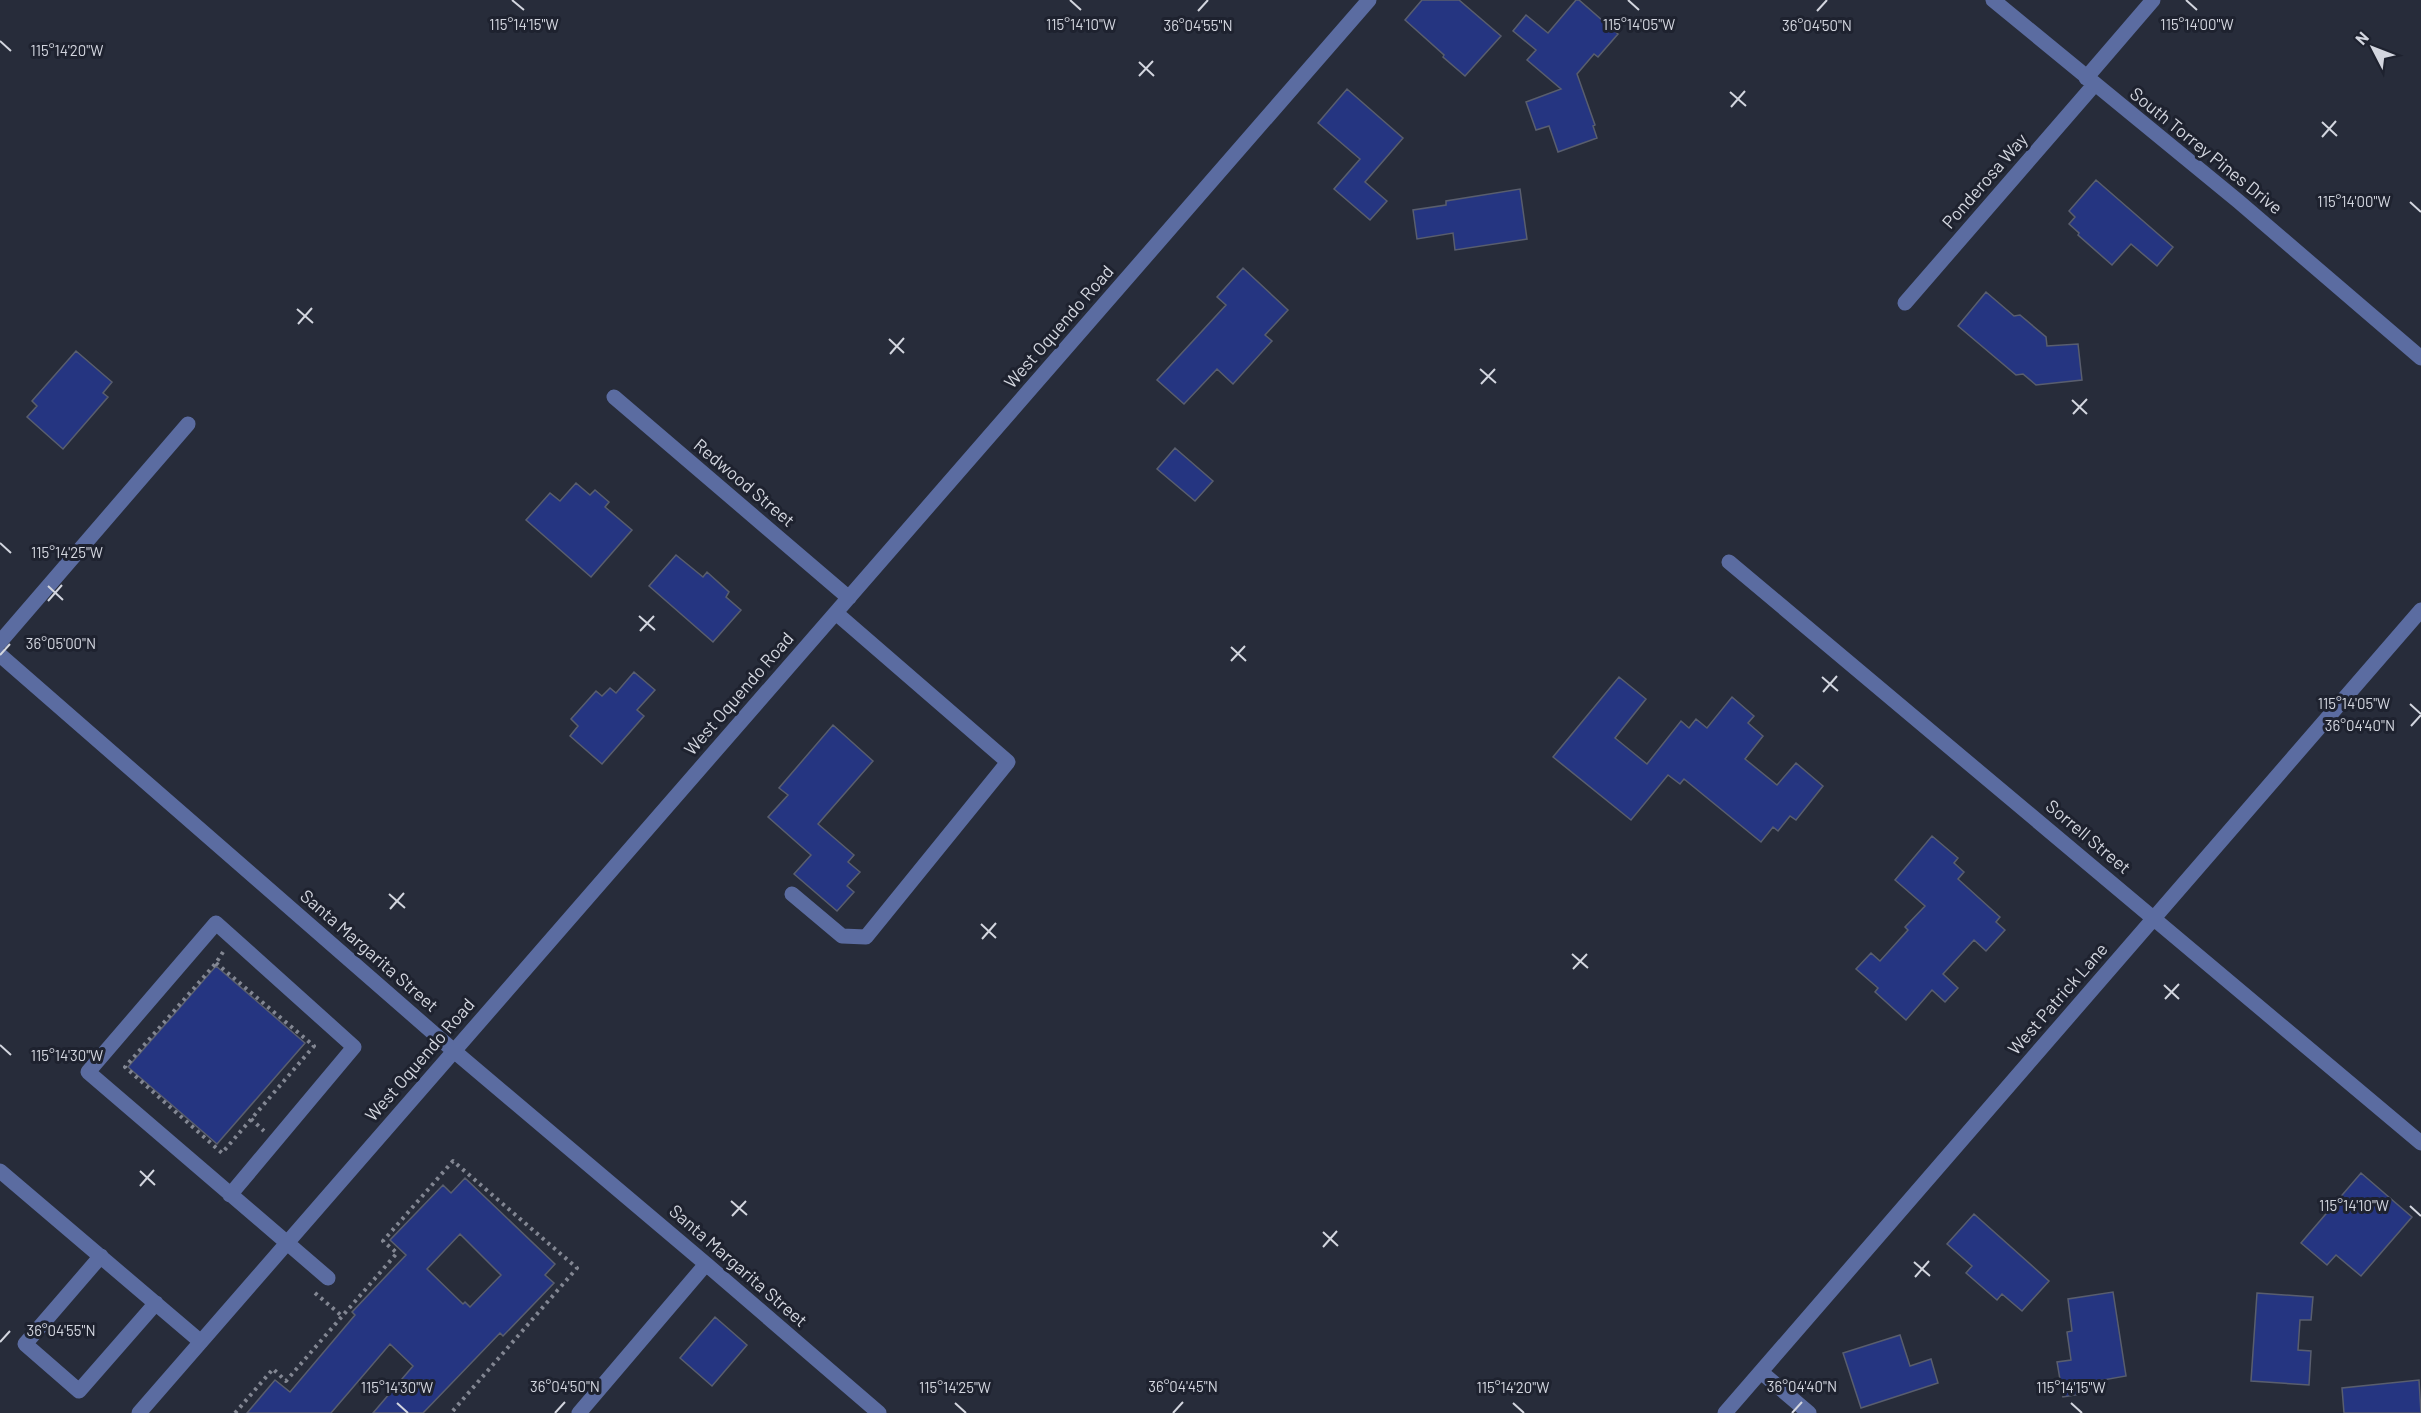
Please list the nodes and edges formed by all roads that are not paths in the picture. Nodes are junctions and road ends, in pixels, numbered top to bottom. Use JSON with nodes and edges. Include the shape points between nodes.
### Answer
{"nodes":[{"id":1,"x":1369,"y":0,"type":"edge"},
{"id":2,"x":1993,"y":0,"type":"edge"},
{"id":3,"x":2153,"y":0,"type":"edge"},
{"id":4,"x":2090,"y":81,"type":"junction"},
{"id":5,"x":1905,"y":303,"type":"dead end"},
{"id":6,"x":2421,"y":358,"type":"edge"},
{"id":7,"x":614,"y":398,"type":"dead end"},
{"id":8,"x":188,"y":424,"type":"dead end"},
{"id":9,"x":1729,"y":562,"type":"dead end"},
{"id":10,"x":849,"y":597,"type":"junction"},
{"id":11,"x":2421,"y":610,"type":"edge"},
{"id":12,"x":836,"y":612,"type":"junction"},
{"id":13,"x":0,"y":642,"type":"edge"},
{"id":14,"x":0,"y":655,"type":"edge"},
{"id":15,"x":792,"y":894,"type":"dead end"},
{"id":16,"x":2154,"y":918,"type":"junction"},
{"id":17,"x":454,"y":1051,"type":"junction"},
{"id":18,"x":2421,"y":1143,"type":"edge"},
{"id":19,"x":0,"y":1171,"type":"edge"},
{"id":20,"x":230,"y":1195,"type":"junction"},
{"id":21,"x":286,"y":1244,"type":"junction"},
{"id":22,"x":101,"y":1256,"type":"junction"},
{"id":23,"x":706,"y":1264,"type":"junction"},
{"id":24,"x":328,"y":1278,"type":"dead end"},
{"id":25,"x":156,"y":1303,"type":"junction"},
{"id":26,"x":201,"y":1342,"type":"junction"},
{"id":27,"x":1761,"y":1372,"type":"junction"},
{"id":28,"x":139,"y":1413,"type":"edge"},
{"id":29,"x":579,"y":1413,"type":"edge"},
{"id":30,"x":879,"y":1413,"type":"edge"},
{"id":31,"x":1725,"y":1413,"type":"edge"},
{"id":32,"x":1809,"y":1413,"type":"edge"}],
"edges":[{"from":1,"to":10,"type":"street","name":"West Oquendo Road"},
{"from":2,"to":4,"type":"street","name":"South Torrey Pines Drive"},
{"from":3,"to":4,"type":"street","name":"Ponderosa Way"},
{"from":4,"to":5,"type":"street","name":"Ponderosa Way"},
{"from":4,"to":6,"type":"street","name":"South Torrey Pines Drive"},
{"from":7,"to":10,"type":"street","name":"Redwood Street"},
{"from":8,"to":13,"type":"street"},
{"from":9,"to":16,"type":"street","name":"Sorrell Street"},
{"from":10,"to":12,"type":"street","name":"West Oquendo Road"},
{"from":11,"to":16,"type":"street","name":"West Patrick Lane"},
{"from":12,"to":15,"type":"street","via":[[1008,762],[866,938],[842,936]]},
{"from":12,"to":17,"type":"street","name":"West Oquendo Road"},
{"from":14,"to":17,"type":"street","name":"Santa Margarita Street"},
{"from":16,"to":18,"type":"street","name":"Sorrell Street"},
{"from":16,"to":27,"type":"street","name":"West Patrick Lane"},
{"from":17,"to":21,"type":"street","name":"West Oquendo Road"},
{"from":17,"to":23,"type":"street","name":"Santa Margarita Street"},
{"from":19,"to":22,"type":"street"},
{"from":20,"to":20,"type":"street","via":[[88,1072],[216,923],[354,1047]]},
{"from":20,"to":21,"type":"street"},
{"from":21,"to":24,"type":"street"},
{"from":21,"to":26,"type":"street","name":"West Oquendo Road"},
{"from":22,"to":25,"type":"street"},
{"from":22,"to":25,"type":"street","via":[[25,1344],[78,1391]]},
{"from":23,"to":29,"type":"street"},
{"from":23,"to":30,"type":"street","name":"Santa Margarita Street"},
{"from":25,"to":26,"type":"street"},
{"from":26,"to":28,"type":"street","name":"West Oquendo Road"},
{"from":27,"to":31,"type":"street","name":"West Patrick Lane"},
{"from":27,"to":32,"type":"street"}]}
